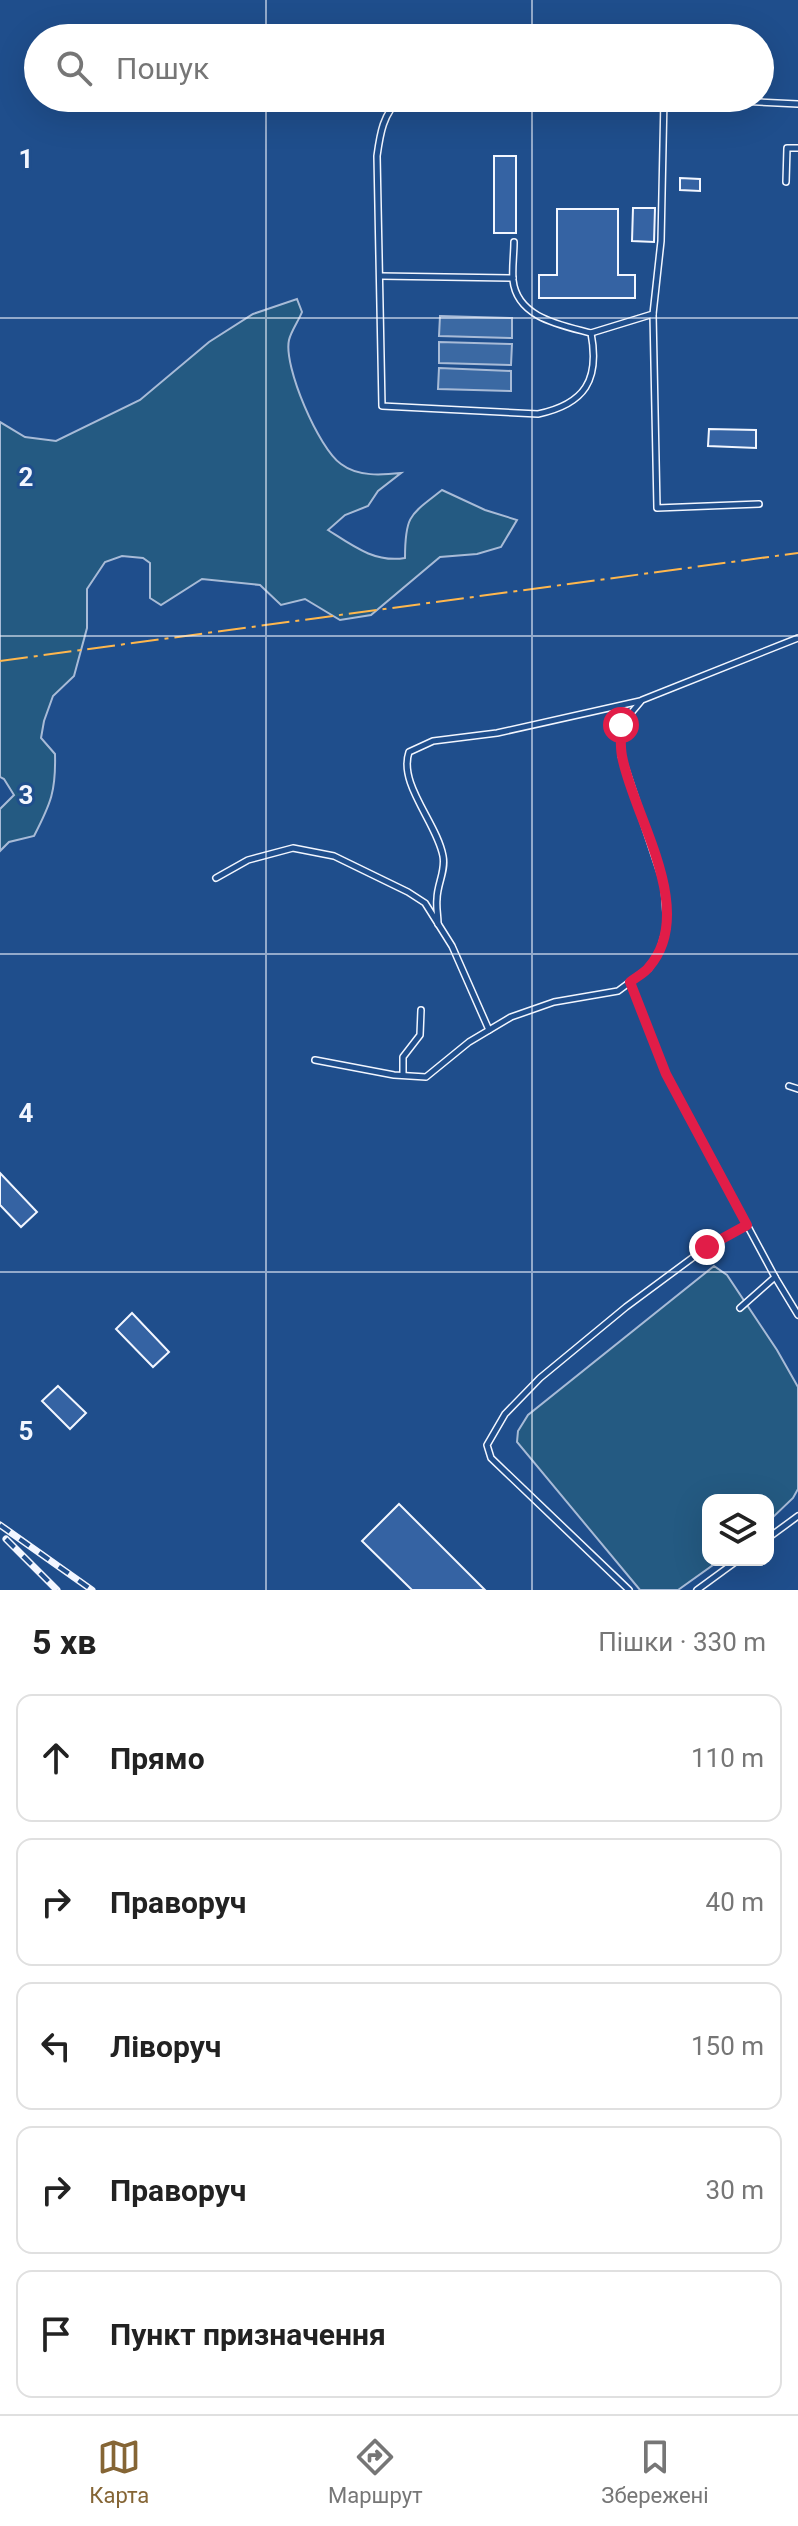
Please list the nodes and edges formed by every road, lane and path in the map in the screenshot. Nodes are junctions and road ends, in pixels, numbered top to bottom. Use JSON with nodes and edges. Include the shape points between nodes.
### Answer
{"nodes":[{"id":1,"x":774,"y":103,"type":"edge"},
{"id":2,"x":798,"y":104,"type":"edge"},
{"id":3,"x":388,"y":112,"type":"edge"},
{"id":4,"x":664,"y":112,"type":"edge"},
{"id":5,"x":798,"y":148,"type":"edge"},
{"id":6,"x":786,"y":182,"type":"dead end"},
{"id":7,"x":514,"y":242,"type":"dead end"},
{"id":8,"x":380,"y":276,"type":"junction"},
{"id":9,"x":513,"y":278,"type":"junction"},
{"id":10,"x":653,"y":314,"type":"junction"},
{"id":11,"x":591,"y":333,"type":"junction"},
{"id":12,"x":759,"y":504,"type":"dead end"},
{"id":13,"x":798,"y":638,"type":"edge"},
{"id":14,"x":642,"y":700,"type":"junction"},
{"id":15,"x":216,"y":878,"type":"dead end"},
{"id":16,"x":438,"y":924,"type":"junction"},
{"id":17,"x":630,"y":982,"type":"junction"},
{"id":18,"x":421,"y":1010,"type":"dead end"},
{"id":19,"x":489,"y":1030,"type":"junction"},
{"id":20,"x":315,"y":1060,"type":"dead end"},
{"id":21,"x":403,"y":1075,"type":"junction"},
{"id":22,"x":789,"y":1086,"type":"dead end"},
{"id":23,"x":798,"y":1089,"type":"edge"},
{"id":24,"x":747,"y":1225,"type":"junction"},
{"id":25,"x":775,"y":1277,"type":"junction"},
{"id":26,"x":740,"y":1308,"type":"dead end"},
{"id":27,"x":798,"y":1315,"type":"edge"},
{"id":28,"x":798,"y":1516,"type":"edge"},
{"id":29,"x":774,"y":1534,"type":"edge"},
{"id":30,"x":730,"y":1566,"type":"edge"},
{"id":31,"x":629,"y":1590,"type":"edge"},
{"id":32,"x":697,"y":1590,"type":"edge"}],
"edges":[{"from":1,"to":2,"type":"lane"},
{"from":3,"to":8,"type":"lane","via":[[377,156]]},
{"from":4,"to":10,"type":"lane","via":[[661,241]]},
{"from":5,"to":6,"type":"lane","via":[[787,148]]},
{"from":7,"to":9,"type":"lane"},
{"from":8,"to":9,"type":"lane"},
{"from":8,"to":11,"type":"lane","via":[[382,406],[538,414],[560,409],[580,396],[591,377]]},
{"from":9,"to":11,"type":"lane","via":[[515,291],[532,312]]},
{"from":10,"to":11,"type":"lane"},
{"from":10,"to":12,"type":"lane","via":[[657,508]]},
{"from":13,"to":14,"type":"lane"},
{"from":14,"to":16,"type":"lane","via":[[497,733],[433,741],[409,752],[407,775],[443,856]]},
{"from":14,"to":17,"type":"lane","via":[[621,725],[621,755],[664,884],[667,926],[649,968]]},
{"from":15,"to":16,"type":"lane","via":[[248,860],[293,848],[334,856],[417,897]]},
{"from":16,"to":19,"type":"lane"},
{"from":17,"to":19,"type":"lane","via":[[618,991],[554,1002]]},
{"from":17,"to":24,"type":"lane","via":[[666,1074]]},
{"from":18,"to":21,"type":"lane","via":[[420,1035],[403,1057]]},
{"from":19,"to":21,"type":"lane","via":[[426,1077]]},
{"from":20,"to":21,"type":"lane"},
{"from":22,"to":23,"type":"lane"},
{"from":24,"to":25,"type":"lane"},
{"from":24,"to":31,"type":"lane","via":[[707,1247],[540,1378],[505,1414],[487,1445],[491,1458]]},
{"from":25,"to":26,"type":"lane"},
{"from":25,"to":27,"type":"lane"},
{"from":28,"to":29,"type":"lane"},
{"from":30,"to":32,"type":"lane"}]}
